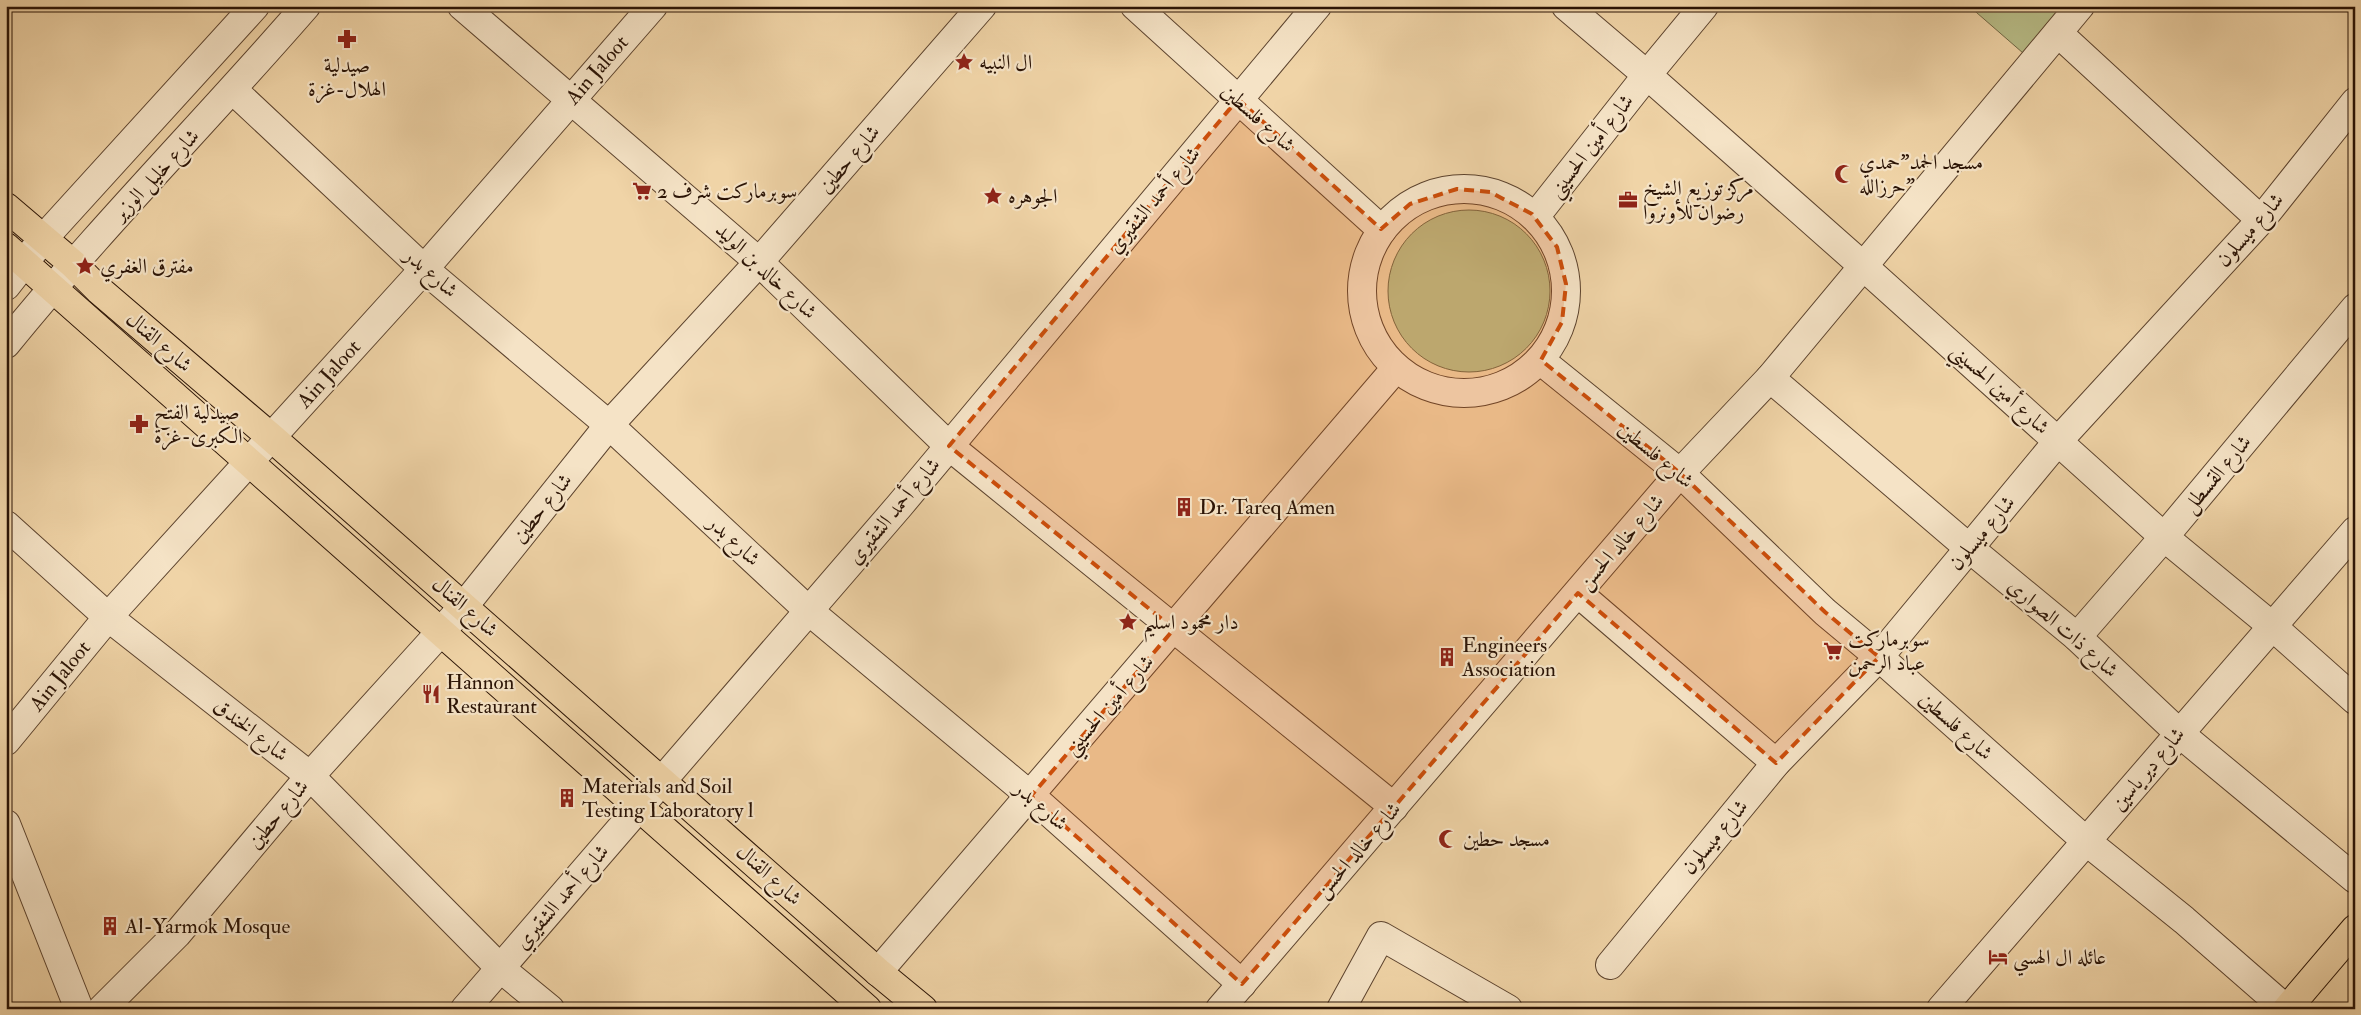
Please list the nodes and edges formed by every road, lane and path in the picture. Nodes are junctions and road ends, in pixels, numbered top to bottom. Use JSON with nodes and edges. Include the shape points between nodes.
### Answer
{"nodes":[{"id":1,"x":255,"y":6,"type":"edge"},
{"id":2,"x":306,"y":6,"type":"edge"},
{"id":3,"x":462,"y":6,"type":"edge"},
{"id":4,"x":653,"y":6,"type":"edge"},
{"id":5,"x":982,"y":6,"type":"edge"},
{"id":6,"x":1135,"y":6,"type":"edge"},
{"id":7,"x":1317,"y":6,"type":"edge"},
{"id":8,"x":1566,"y":6,"type":"edge"},
{"id":9,"x":1704,"y":6,"type":"edge"},
{"id":10,"x":2080,"y":6,"type":"edge"},
{"id":11,"x":2058,"y":34,"type":"junction"},
{"id":12,"x":1646,"y":75,"type":"junction"},
{"id":13,"x":233,"y":90,"type":"junction"},
{"id":14,"x":1238,"y":99,"type":"junction"},
{"id":15,"x":571,"y":100,"type":"junction"},
{"id":16,"x":2355,"y":102,"type":"edge"},
{"id":17,"x":6,"y":207,"type":"edge"},
{"id":18,"x":1535,"y":217,"type":"junction"},
{"id":19,"x":2261,"y":220,"type":"junction"},
{"id":20,"x":1382,"y":230,"type":"junction"},
{"id":21,"x":42,"y":240,"type":"junction"},
{"id":22,"x":16,"y":255,"type":"edge"},
{"id":23,"x":759,"y":262,"type":"junction"},
{"id":24,"x":73,"y":264,"type":"junction"},
{"id":25,"x":1864,"y":266,"type":"junction"},
{"id":26,"x":424,"y":269,"type":"junction"},
{"id":27,"x":6,"y":286,"type":"edge"},
{"id":28,"x":52,"y":288,"type":"junction"},
{"id":29,"x":2355,"y":308,"type":"edge"},
{"id":30,"x":6,"y":344,"type":"edge"},
{"id":31,"x":1540,"y":360,"type":"junction"},
{"id":32,"x":1396,"y":368,"type":"junction"},
{"id":33,"x":1770,"y":378,"type":"junction"},
{"id":34,"x":609,"y":425,"type":"junction"},
{"id":35,"x":272,"y":438,"type":"junction"},
{"id":36,"x":2058,"y":441,"type":"junction"},
{"id":37,"x":949,"y":446,"type":"junction"},
{"id":38,"x":249,"y":462,"type":"junction"},
{"id":39,"x":1680,"y":473,"type":"junction"},
{"id":40,"x":6,"y":526,"type":"edge"},
{"id":41,"x":2355,"y":531,"type":"edge"},
{"id":42,"x":2164,"y":536,"type":"junction"},
{"id":43,"x":1968,"y":548,"type":"junction"},
{"id":44,"x":1578,"y":593,"type":"junction"},
{"id":45,"x":464,"y":606,"type":"junction"},
{"id":46,"x":809,"y":611,"type":"junction"},
{"id":47,"x":108,"y":616,"type":"junction"},
{"id":48,"x":2272,"y":626,"type":"junction"},
{"id":49,"x":1174,"y":629,"type":"junction"},
{"id":50,"x":441,"y":630,"type":"junction"},
{"id":51,"x":2076,"y":637,"type":"junction"},
{"id":52,"x":1879,"y":657,"type":"junction"},
{"id":53,"x":2355,"y":700,"type":"edge"},
{"id":54,"x":2179,"y":733,"type":"junction"},
{"id":55,"x":6,"y":741,"type":"edge"},
{"id":56,"x":1776,"y":764,"type":"junction"},
{"id":57,"x":310,"y":776,"type":"junction"},
{"id":58,"x":663,"y":781,"type":"junction"},
{"id":59,"x":1031,"y":796,"type":"junction"},
{"id":60,"x":638,"y":807,"type":"junction"},
{"id":61,"x":1394,"y":807,"type":"junction"},
{"id":62,"x":6,"y":824,"type":"edge"},
{"id":63,"x":2086,"y":841,"type":"junction"},
{"id":64,"x":2355,"y":879,"type":"edge"},
{"id":65,"x":2355,"y":930,"type":"edge"},
{"id":66,"x":2355,"y":956,"type":"edge"},
{"id":67,"x":1610,"y":965,"type":"dead end"},
{"id":68,"x":500,"y":968,"type":"junction"},
{"id":69,"x":878,"y":972,"type":"junction"},
{"id":70,"x":1242,"y":984,"type":"junction"},
{"id":71,"x":856,"y":1005,"type":"edge"},
{"id":72,"x":80,"y":1009,"type":"edge"},
{"id":73,"x":102,"y":1009,"type":"edge"},
{"id":74,"x":465,"y":1009,"type":"edge"},
{"id":75,"x":550,"y":1009,"type":"edge"},
{"id":76,"x":923,"y":1009,"type":"edge"},
{"id":77,"x":1220,"y":1009,"type":"edge"},
{"id":78,"x":1341,"y":1009,"type":"edge"},
{"id":79,"x":1508,"y":1009,"type":"edge"},
{"id":80,"x":1941,"y":1009,"type":"edge"},
{"id":81,"x":2287,"y":1009,"type":"edge"},
{"id":82,"x":2312,"y":1009,"type":"edge"}],
"edges":[{"from":1,"to":21,"type":"street","name":"شارع خليل الوزير"},
{"from":2,"to":13,"type":"street","name":"شارع خليل الوزير"},
{"from":3,"to":15,"type":"street","name":"شارع خالد بن الوليد"},
{"from":4,"to":15,"type":"street","name":"Ain Jaloot"},
{"from":5,"to":23,"type":"street","name":"شارع حطين"},
{"from":6,"to":14,"type":"street","name":"شارع فلسطين"},
{"from":7,"to":14,"type":"street","name":"شارع أحمد الشقيري"},
{"from":8,"to":12,"type":"street","name":"شارع أمين الحسيني"},
{"from":9,"to":12,"type":"street","name":"شارع أمين الحسيني"},
{"from":10,"to":11,"type":"street","name":"شارع خالد الحسن"},
{"from":11,"to":19,"type":"street"},
{"from":11,"to":25,"type":"street","name":"شارع خالد الحسن"},
{"from":12,"to":18,"type":"street","name":"شارع أمين الحسيني"},
{"from":12,"to":25,"type":"street","name":"شارع أمين الحسيني"},
{"from":13,"to":24,"type":"street","name":"شارع خليل الوزير"},
{"from":13,"to":26,"type":"street","name":"شارع بدر"},
{"from":14,"to":20,"type":"street","name":"شارع فلسطين"},
{"from":14,"to":37,"type":"street","name":"شارع أحمد الشقيري"},
{"from":15,"to":23,"type":"street","name":"شارع خالد بن الوليد"},
{"from":15,"to":26,"type":"street","name":"Ain Jaloot"},
{"from":16,"to":19,"type":"street","name":"شارع ميسلون"},
{"from":17,"to":21,"type":"main road","name":"شارع القنال"},
{"from":18,"to":20,"type":"street","via":[[1520,205],[1490,192],[1457,189],[1440,191],[1410,204]]},
{"from":18,"to":31,"type":"street","via":[[1557,247],[1566,284],[1562,322]]},
{"from":19,"to":36,"type":"street","name":"شارع ميسلون"},
{"from":20,"to":32,"type":"street","via":[[1366,261],[1362,298],[1371,335]]},
{"from":21,"to":22,"type":"street","name":"شارع خليل الوزير"},
{"from":21,"to":24,"type":"main road","name":"شارع القنال"},
{"from":22,"to":27,"type":"street","name":"شارع خليل الوزير"},
{"from":22,"to":28,"type":"main road","name":"شارع القنال"},
{"from":23,"to":34,"type":"street","name":"شارع حطين"},
{"from":23,"to":37,"type":"street","name":"شارع خالد بن الوليد"},
{"from":24,"to":28,"type":"street","name":"شارع خليل الوزير"},
{"from":24,"to":35,"type":"main road","name":"شارع القنال"},
{"from":25,"to":33,"type":"street","name":"شارع خالد الحسن"},
{"from":25,"to":36,"type":"street","name":"شارع أمين الحسيني"},
{"from":26,"to":34,"type":"street","name":"شارع بدر"},
{"from":26,"to":35,"type":"street","name":"Ain Jaloot"},
{"from":28,"to":30,"type":"street","name":"شارع خليل الوزير"},
{"from":28,"to":38,"type":"main road","name":"شارع القنال"},
{"from":29,"to":42,"type":"street","name":"شارع القسطل"},
{"from":31,"to":32,"type":"street","via":[[1504,386],[1471,394],[1430,388],[1408,378]]},
{"from":31,"to":39,"type":"street","name":"شارع فلسطين"},
{"from":32,"to":49,"type":"street","name":"شارع أمين الحسيني"},
{"from":33,"to":39,"type":"street","name":"شارع خالد الحسن"},
{"from":33,"to":43,"type":"street","name":"شارع ذات الصواري"},
{"from":34,"to":45,"type":"street","name":"شارع حطين"},
{"from":34,"to":46,"type":"street","name":"شارع بدر"},
{"from":35,"to":38,"type":"street","name":"Ain Jaloot"},
{"from":35,"to":45,"type":"main road","name":"شارع القنال"},
{"from":36,"to":42,"type":"street","name":"شارع أمين الحسيني"},
{"from":36,"to":43,"type":"street","name":"شارع ميسلون"},
{"from":37,"to":46,"type":"street","name":"شارع أحمد الشقيري"},
{"from":37,"to":49,"type":"street","name":"شارع خالد بن الوليد"},
{"from":38,"to":47,"type":"street","name":"Ain Jaloot"},
{"from":38,"to":50,"type":"main road","name":"شارع القنال"},
{"from":39,"to":44,"type":"street","name":"شارع خالد الحسن"},
{"from":39,"to":52,"type":"street","name":"شارع فلسطين","via":[[1825,612]]},
{"from":40,"to":47,"type":"street","name":"شارع الخندق"},
{"from":41,"to":48,"type":"street","name":"شارع دير ياسين"},
{"from":42,"to":48,"type":"street","name":"شارع أمين الحسيني"},
{"from":42,"to":51,"type":"street","name":"شارع القسطل"},
{"from":43,"to":51,"type":"street","name":"شارع ذات الصواري"},
{"from":43,"to":52,"type":"street","name":"شارع ميسلون"},
{"from":44,"to":56,"type":"street"},
{"from":44,"to":61,"type":"street","name":"شارع خالد الحسن"},
{"from":45,"to":50,"type":"street","name":"شارع حطين"},
{"from":45,"to":58,"type":"main road","name":"شارع القنال"},
{"from":46,"to":58,"type":"street","name":"شارع أحمد الشقيري"},
{"from":46,"to":59,"type":"street","name":"شارع بدر"},
{"from":47,"to":55,"type":"street","name":"Ain Jaloot"},
{"from":47,"to":57,"type":"street","name":"شارع الخندق"},
{"from":48,"to":53,"type":"street","name":"شارع أمين الحسيني"},
{"from":48,"to":54,"type":"street","name":"شارع دير ياسين"},
{"from":49,"to":59,"type":"street","name":"شارع أمين الحسيني"},
{"from":49,"to":61,"type":"street","name":"شارع خالد بن الوليد"},
{"from":50,"to":57,"type":"street","name":"شارع حطين"},
{"from":50,"to":60,"type":"main road","name":"شارع القنال"},
{"from":51,"to":54,"type":"street","name":"شارع ذات الصواري"},
{"from":52,"to":56,"type":"street","name":"شارع ميسلون"},
{"from":52,"to":63,"type":"street","name":"شارع فلسطين"},
{"from":54,"to":63,"type":"street","name":"شارع دير ياسين"},
{"from":54,"to":64,"type":"street","name":"شارع ذات الصواري"},
{"from":56,"to":67,"type":"street","name":"شارع ميسلون"},
{"from":57,"to":68,"type":"street","name":"شارع الخندق"},
{"from":57,"to":73,"type":"street","name":"شارع حطين","via":[[177,934]]},
{"from":58,"to":60,"type":"street","name":"شارع أحمد الشقيري"},
{"from":58,"to":69,"type":"main road","name":"شارع القنال"},
{"from":59,"to":69,"type":"street","name":"شارع أمين الحسيني"},
{"from":59,"to":70,"type":"street","name":"شارع بدر"},
{"from":60,"to":68,"type":"street","name":"شارع أحمد الشقيري"},
{"from":60,"to":71,"type":"main road","name":"شارع القنال"},
{"from":61,"to":70,"type":"street","name":"شارع خالد الحسن"},
{"from":62,"to":72,"type":"street"},
{"from":63,"to":80,"type":"street","name":"شارع دير ياسين"},
{"from":63,"to":81,"type":"street","name":"شارع فلسطين"},
{"from":65,"to":81,"type":"main road"},
{"from":66,"to":82,"type":"main road"},
{"from":68,"to":74,"type":"street","name":"شارع أحمد الشقيري"},
{"from":68,"to":75,"type":"street","name":"شارع الخندق"},
{"from":69,"to":76,"type":"main road","name":"شارع القنال"},
{"from":70,"to":77,"type":"street","name":"شارع خالد الحسن"},
{"from":78,"to":79,"type":"street","via":[[1381,936]]}]}
